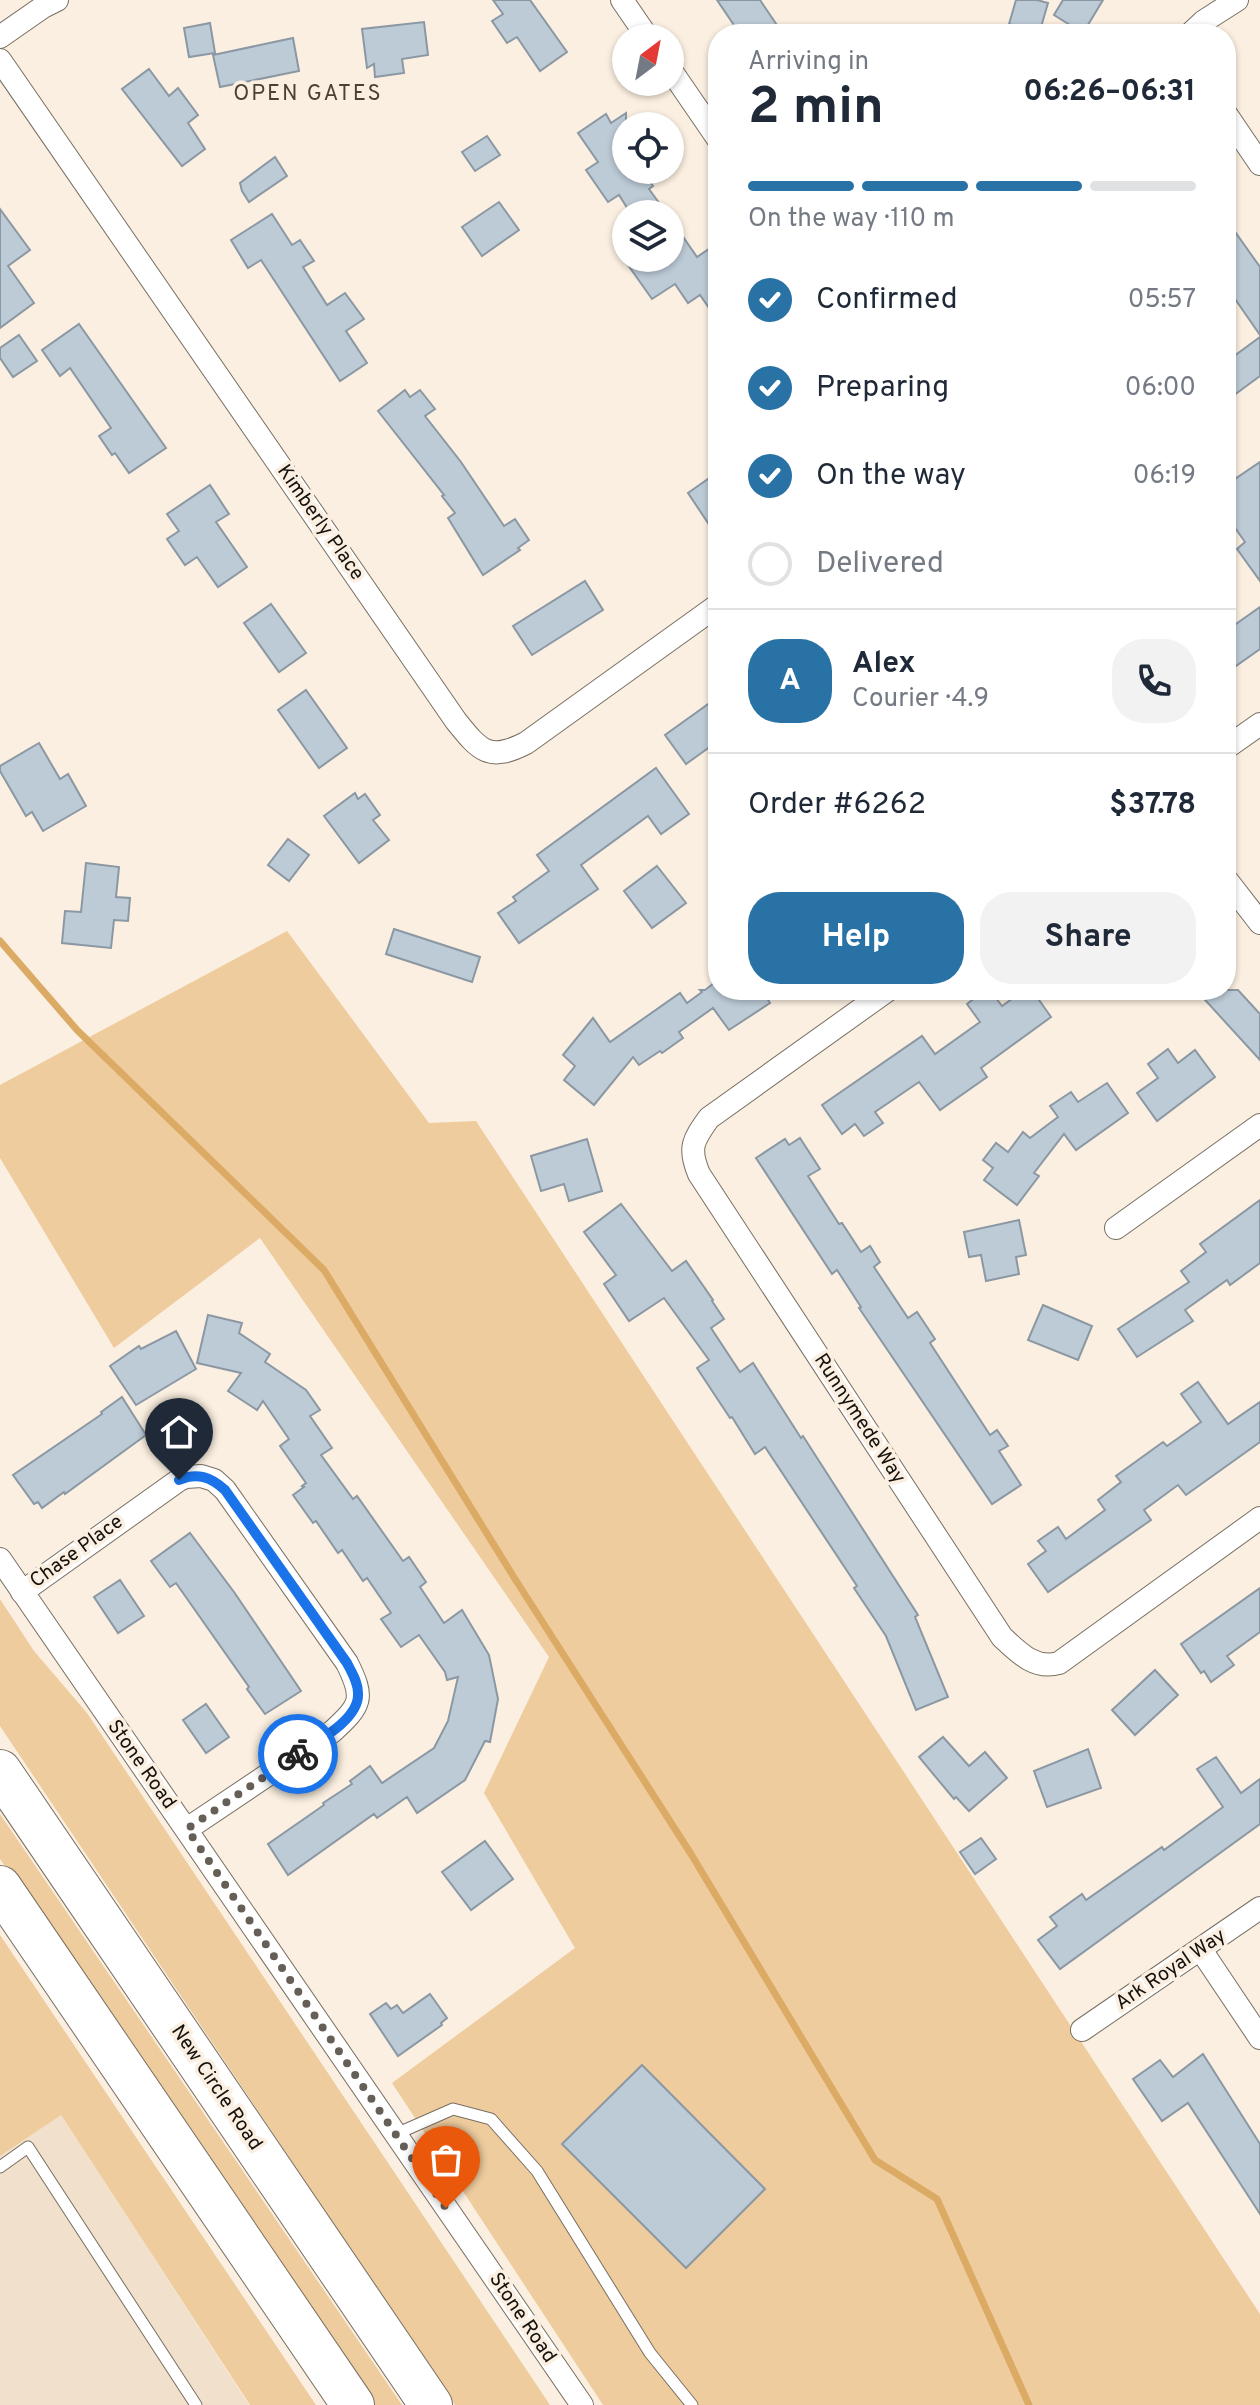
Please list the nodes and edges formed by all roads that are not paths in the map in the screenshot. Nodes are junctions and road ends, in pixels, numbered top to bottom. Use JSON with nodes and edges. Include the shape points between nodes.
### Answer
{"nodes":[{"id":1,"x":57,"y":0,"type":"edge"},
{"id":2,"x":622,"y":0,"type":"edge"},
{"id":3,"x":1237,"y":0,"type":"edge"},
{"id":4,"x":638,"y":24,"type":"edge"},
{"id":5,"x":1201,"y":24,"type":"edge"},
{"id":6,"x":0,"y":37,"type":"edge"},
{"id":7,"x":0,"y":60,"type":"edge"},
{"id":8,"x":684,"y":89,"type":"edge"},
{"id":9,"x":708,"y":124,"type":"edge"},
{"id":10,"x":1236,"y":129,"type":"edge"},
{"id":11,"x":1260,"y":164,"type":"edge"},
{"id":12,"x":708,"y":612,"type":"edge"},
{"id":13,"x":1260,"y":724,"type":"edge"},
{"id":14,"x":1236,"y":741,"type":"edge"},
{"id":15,"x":1236,"y":892,"type":"edge"},
{"id":16,"x":1260,"y":923,"type":"edge"},
{"id":17,"x":874,"y":1000,"type":"edge"},
{"id":18,"x":1260,"y":1125,"type":"edge"},
{"id":19,"x":1116,"y":1228,"type":"dead end"},
{"id":20,"x":1260,"y":1518,"type":"edge"},
{"id":21,"x":0,"y":1559,"type":"edge"},
{"id":22,"x":22,"y":1592,"type":"junction"},
{"id":23,"x":0,"y":1771,"type":"edge"},
{"id":24,"x":187,"y":1829,"type":"junction"},
{"id":25,"x":0,"y":1887,"type":"edge"},
{"id":26,"x":1260,"y":1908,"type":"edge"},
{"id":27,"x":1201,"y":1950,"type":"junction"},
{"id":28,"x":1082,"y":2030,"type":"dead end"},
{"id":29,"x":1260,"y":2038,"type":"edge"},
{"id":30,"x":396,"y":2134,"type":"junction"},
{"id":31,"x":0,"y":2167,"type":"edge"},
{"id":32,"x":196,"y":2405,"type":"edge"},
{"id":33,"x":353,"y":2405,"type":"edge"},
{"id":34,"x":431,"y":2405,"type":"edge"},
{"id":35,"x":582,"y":2405,"type":"edge"},
{"id":36,"x":692,"y":2405,"type":"edge"}],
"edges":[{"from":1,"to":6,"type":"street"},
{"from":2,"to":4,"type":"street"},
{"from":3,"to":5,"type":"street"},
{"from":7,"to":12,"type":"street","name":"Kimberly Place","via":[[456,721],[481,747],[498,754],[526,743]]},
{"from":8,"to":9,"type":"street"},
{"from":10,"to":11,"type":"street"},
{"from":13,"to":14,"type":"street"},
{"from":15,"to":16,"type":"street"},
{"from":17,"to":20,"type":"street","name":"Runnymede Way","via":[[709,1118],[695,1137],[694,1163],[1002,1637],[1036,1663],[1059,1663]]},
{"from":18,"to":19,"type":"street"},
{"from":21,"to":22,"type":"street","name":"Stone Road"},
{"from":22,"to":24,"type":"street","name":"Stone Road"},
{"from":22,"to":24,"type":"street","name":"Chase Place","via":[[186,1477],[214,1480],[238,1506],[347,1663],[359,1695],[352,1713],[333,1731]]},
{"from":23,"to":34,"type":"highway","name":"New Circle Road"},
{"from":24,"to":30,"type":"street","name":"Stone Road"},
{"from":25,"to":33,"type":"highway"},
{"from":26,"to":27,"type":"street","name":"Ark Royal Way"},
{"from":27,"to":28,"type":"street","name":"Ark Royal Way"},
{"from":27,"to":29,"type":"street"},
{"from":30,"to":35,"type":"street","name":"Stone Road"},
{"from":30,"to":36,"type":"lane","via":[[453,2109],[491,2119],[537,2171],[650,2353]]},
{"from":31,"to":32,"type":"lane","via":[[28,2147]]}]}
